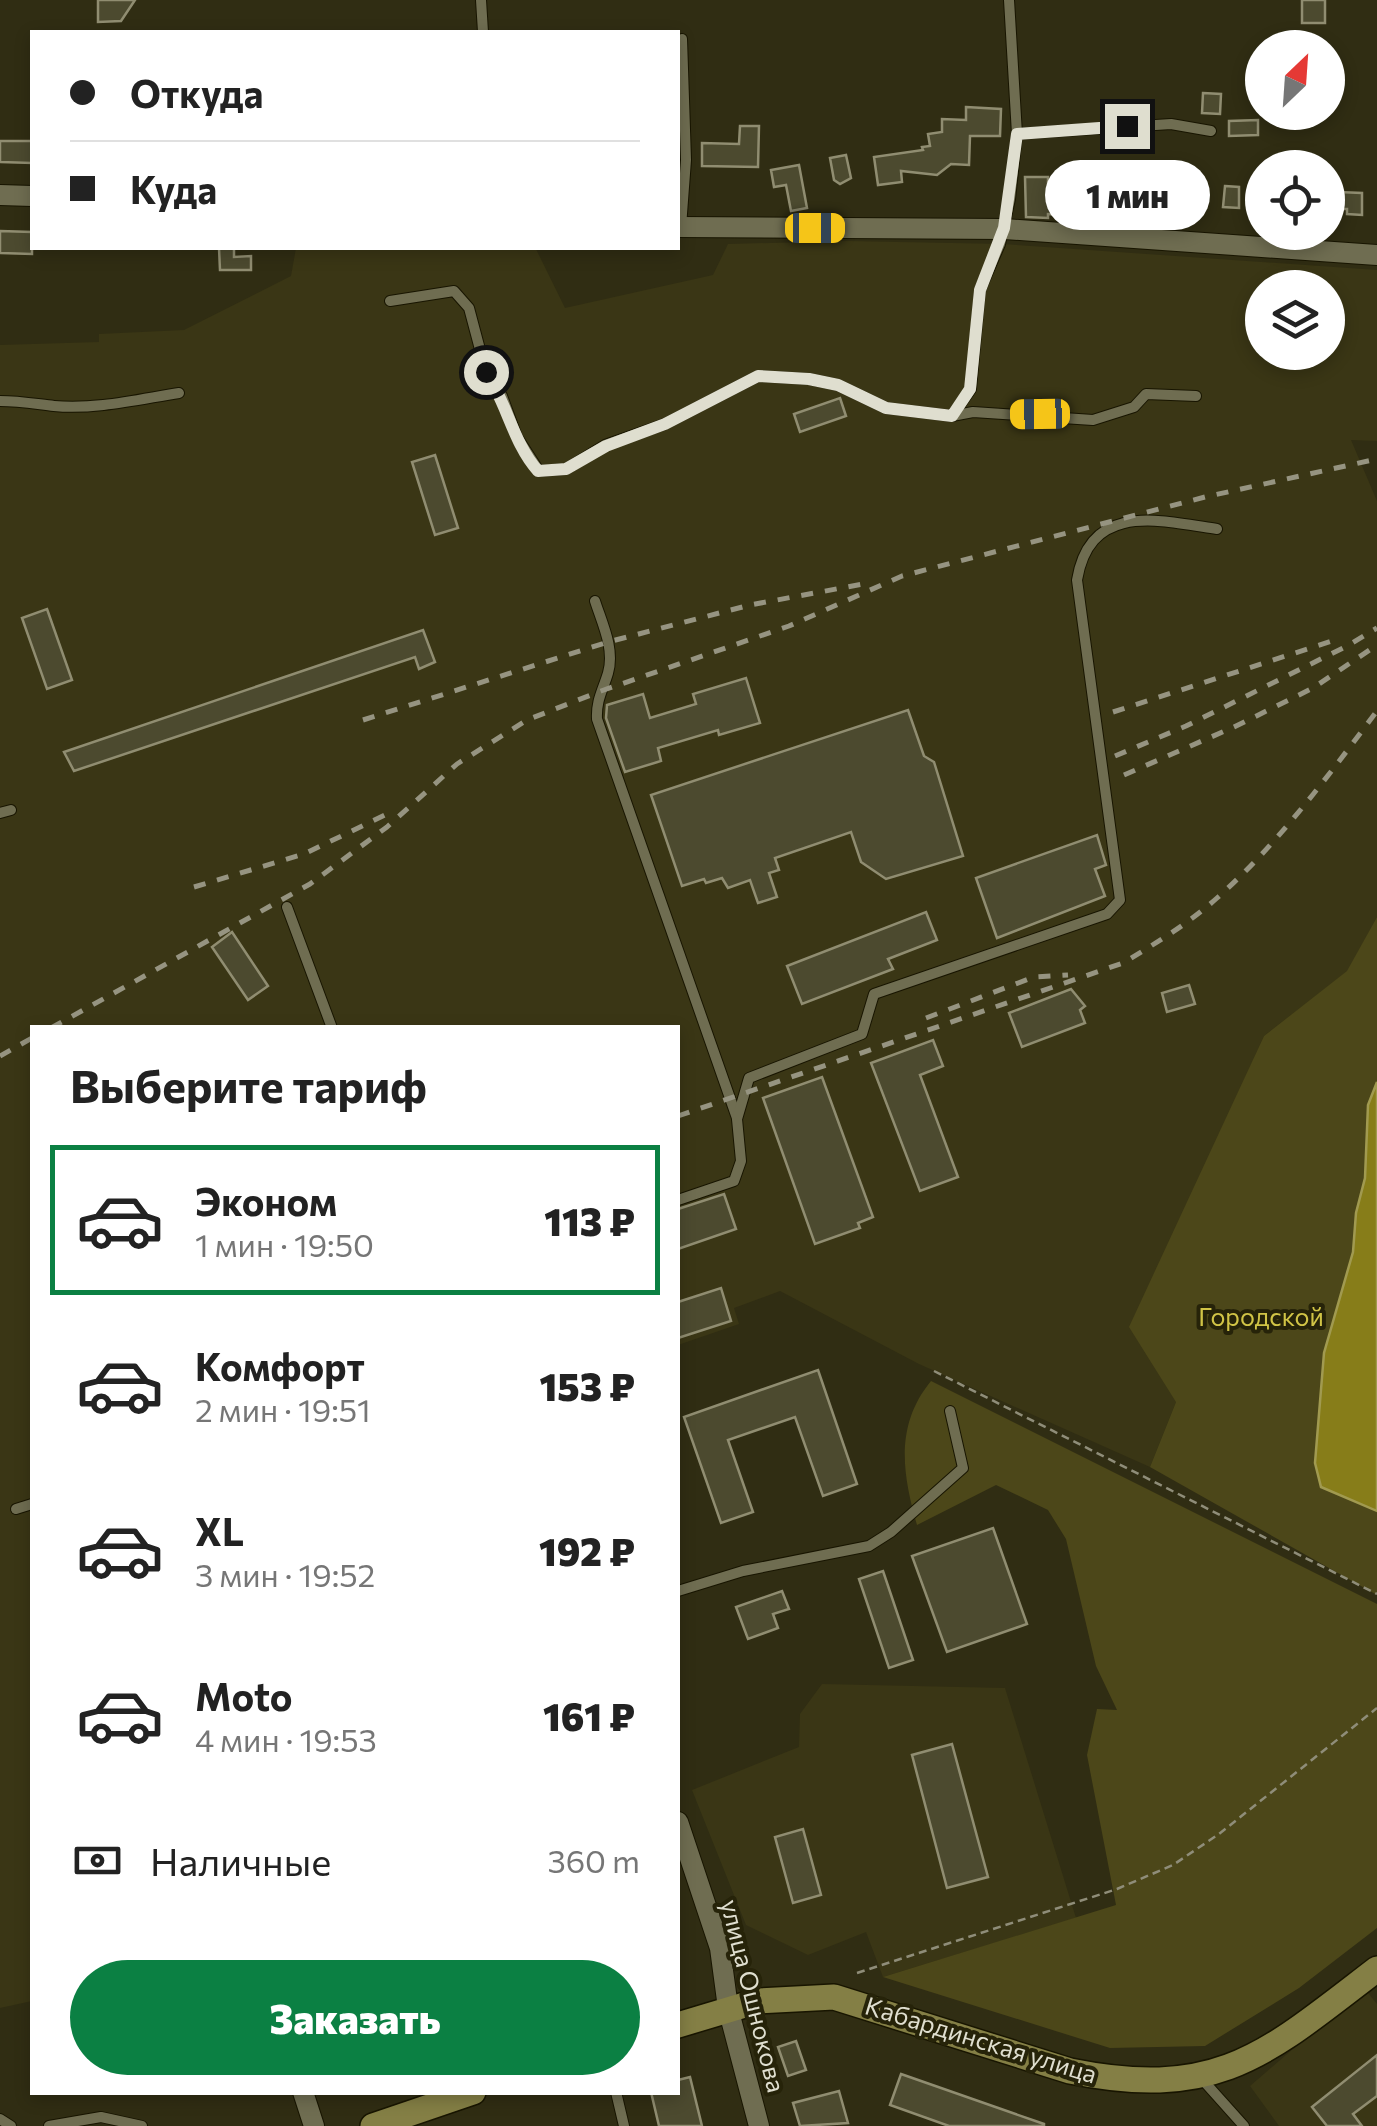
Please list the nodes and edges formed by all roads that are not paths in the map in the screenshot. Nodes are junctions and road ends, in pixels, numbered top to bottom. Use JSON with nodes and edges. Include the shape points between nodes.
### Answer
{"nodes":[{"id":1,"x":480,"y":0,"type":"edge"},
{"id":2,"x":1008,"y":0,"type":"edge"},
{"id":3,"x":483,"y":30,"type":"edge"},
{"id":4,"x":682,"y":39,"type":"dead end"},
{"id":5,"x":1211,"y":131,"type":"dead end"},
{"id":6,"x":1017,"y":134,"type":"junction"},
{"id":7,"x":0,"y":195,"type":"edge"},
{"id":8,"x":30,"y":196,"type":"edge"},
{"id":9,"x":680,"y":217,"type":"edge"},
{"id":10,"x":680,"y":227,"type":"edge"},
{"id":11,"x":1004,"y":228,"type":"junction"},
{"id":12,"x":1377,"y":255,"type":"edge"},
{"id":13,"x":390,"y":301,"type":"dead end"},
{"id":14,"x":179,"y":393,"type":"dead end"},
{"id":15,"x":1196,"y":396,"type":"dead end"},
{"id":16,"x":0,"y":402,"type":"edge"},
{"id":17,"x":952,"y":416,"type":"junction"},
{"id":18,"x":1218,"y":529,"type":"dead end"},
{"id":19,"x":595,"y":601,"type":"dead end"},
{"id":20,"x":287,"y":907,"type":"dead end"},
{"id":21,"x":331,"y":1025,"type":"edge"},
{"id":22,"x":737,"y":1119,"type":"junction"},
{"id":23,"x":680,"y":1199,"type":"edge"},
{"id":24,"x":950,"y":1412,"type":"dead end"},
{"id":25,"x":30,"y":1505,"type":"edge"},
{"id":26,"x":16,"y":1509,"type":"dead end"},
{"id":27,"x":680,"y":1590,"type":"edge"},
{"id":28,"x":680,"y":1828,"type":"edge"},
{"id":29,"x":1377,"y":1968,"type":"edge"},
{"id":30,"x":728,"y":2008,"type":"junction"},
{"id":31,"x":680,"y":2024,"type":"edge"},
{"id":32,"x":1200,"y":2076,"type":"junction"},
{"id":33,"x":304,"y":2095,"type":"edge"},
{"id":34,"x":464,"y":2095,"type":"edge"},
{"id":35,"x":617,"y":2095,"type":"edge"},
{"id":36,"x":0,"y":2119,"type":"edge"},
{"id":37,"x":11,"y":2126,"type":"edge"},
{"id":38,"x":49,"y":2126,"type":"edge"},
{"id":39,"x":142,"y":2126,"type":"edge"},
{"id":40,"x":314,"y":2126,"type":"edge"},
{"id":41,"x":373,"y":2126,"type":"edge"},
{"id":42,"x":624,"y":2126,"type":"edge"},
{"id":43,"x":759,"y":2126,"type":"edge"},
{"id":44,"x":1244,"y":2126,"type":"edge"}],
"edges":[{"from":1,"to":3,"type":"lane"},
{"from":2,"to":6,"type":"lane"},
{"from":4,"to":9,"type":"lane","via":[[686,160]]},
{"from":5,"to":6,"type":"lane","via":[[1171,124]]},
{"from":6,"to":11,"type":"lane"},
{"from":7,"to":8,"type":"street"},
{"from":10,"to":11,"type":"street"},
{"from":11,"to":12,"type":"street"},
{"from":11,"to":17,"type":"lane","via":[[980,290],[970,389]]},
{"from":13,"to":17,"type":"lane","via":[[454,291],[468,308],[486,372],[516,437],[538,471],[566,469],[758,376],[809,379],[886,408]]},
{"from":14,"to":16,"type":"lane","via":[[55,406]]},
{"from":15,"to":17,"type":"lane","via":[[1146,394],[1134,407],[1093,420]]},
{"from":18,"to":22,"type":"lane","via":[[1126,522],[1088,544],[1080,560],[1077,580],[1120,900],[1106,914],[874,994],[862,1034],[749,1078]]},
{"from":19,"to":22,"type":"lane","via":[[611,657],[597,719]]},
{"from":20,"to":21,"type":"lane"},
{"from":22,"to":23,"type":"lane","via":[[741,1161],[734,1180]]},
{"from":24,"to":27,"type":"lane","via":[[963,1468],[892,1532],[868,1546]]},
{"from":25,"to":26,"type":"lane"},
{"from":28,"to":30,"type":"street","name":"улица Ошнокова","via":[[720,1948]]},
{"from":29,"to":32,"type":"main road","name":"Кабардинская улица","via":[[1284,2040]]},
{"from":30,"to":31,"type":"main road","name":"Кабардинская улица"},
{"from":30,"to":32,"type":"main road","name":"Кабардинская улица","via":[[834,1997],[1102,2078]]},
{"from":30,"to":43,"type":"street","name":"улица Ошнокова"},
{"from":32,"to":44,"type":"lane"},
{"from":33,"to":40,"type":"street"},
{"from":34,"to":41,"type":"main road"},
{"from":35,"to":42,"type":"lane"},
{"from":36,"to":37,"type":"lane"},
{"from":38,"to":39,"type":"lane","via":[[101,2117]]}]}
